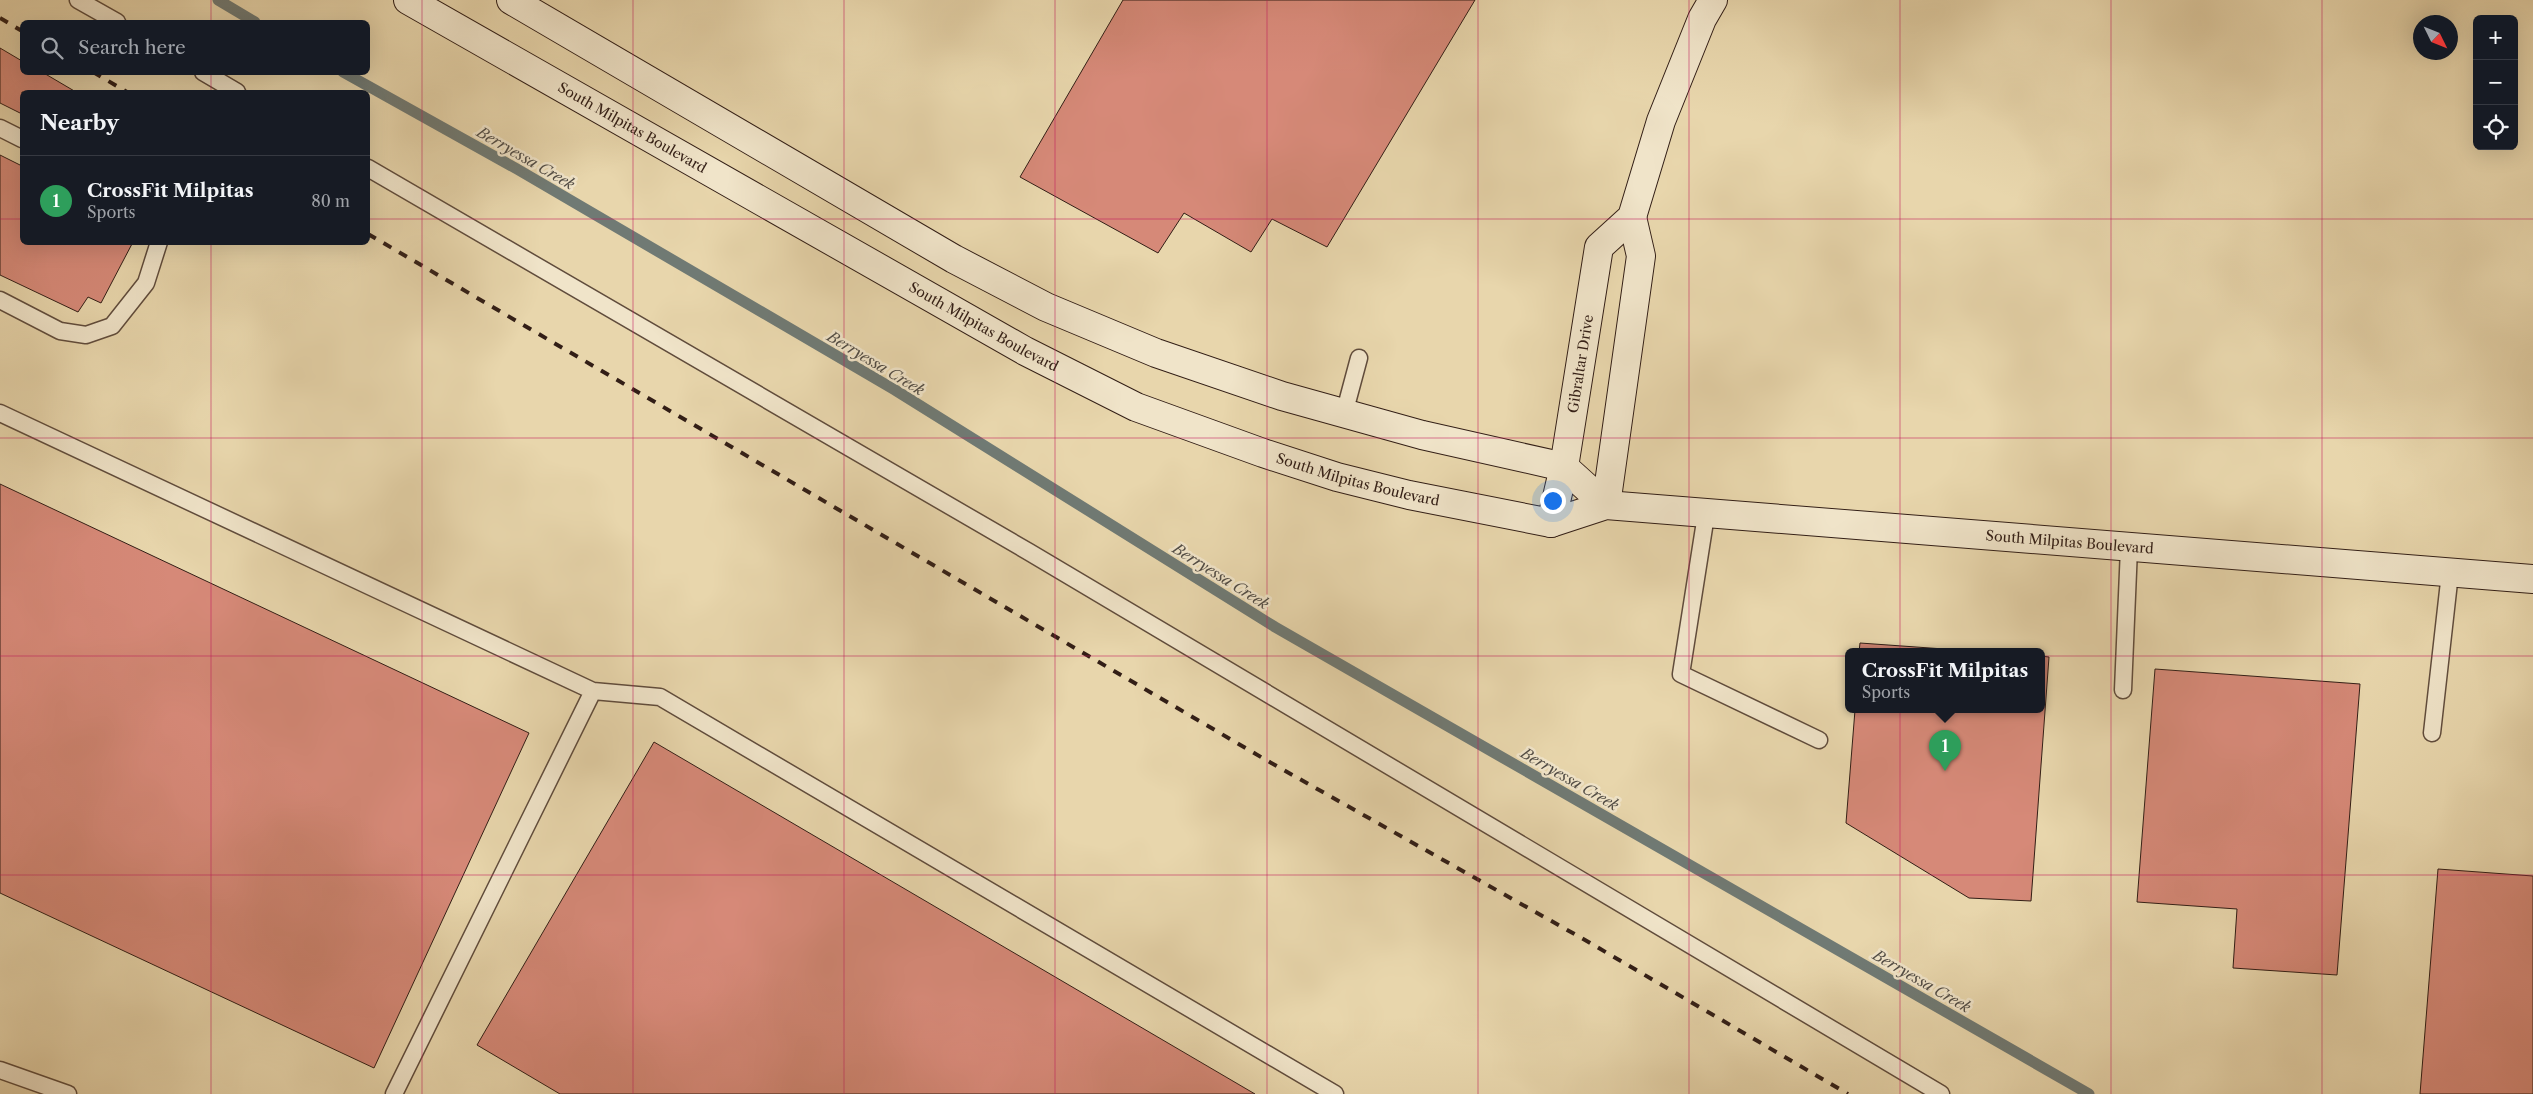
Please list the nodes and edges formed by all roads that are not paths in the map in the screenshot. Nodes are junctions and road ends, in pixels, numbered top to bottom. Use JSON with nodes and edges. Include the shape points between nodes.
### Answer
{"nodes":[{"id":1,"x":78,"y":0,"type":"edge"},
{"id":2,"x":408,"y":0,"type":"edge"},
{"id":3,"x":511,"y":0,"type":"edge"},
{"id":4,"x":1713,"y":0,"type":"edge"},
{"id":5,"x":113,"y":20,"type":"edge"},
{"id":6,"x":208,"y":75,"type":"edge"},
{"id":7,"x":234,"y":90,"type":"edge"},
{"id":8,"x":0,"y":128,"type":"edge"},
{"id":9,"x":20,"y":138,"type":"edge"},
{"id":10,"x":370,"y":169,"type":"edge"},
{"id":11,"x":1632,"y":216,"type":"junction"},
{"id":12,"x":158,"y":245,"type":"edge"},
{"id":13,"x":0,"y":300,"type":"edge"},
{"id":14,"x":1359,"y":358,"type":"dead end"},
{"id":15,"x":0,"y":413,"type":"edge"},
{"id":16,"x":1344,"y":414,"type":"junction"},
{"id":17,"x":1564,"y":467,"type":"junction"},
{"id":18,"x":1606,"y":505,"type":"junction"},
{"id":19,"x":1706,"y":515,"type":"junction"},
{"id":20,"x":1551,"y":523,"type":"junction"},
{"id":21,"x":2130,"y":548,"type":"junction"},
{"id":22,"x":2450,"y":573,"type":"junction"},
{"id":23,"x":2533,"y":579,"type":"edge"},
{"id":24,"x":2123,"y":690,"type":"dead end"},
{"id":25,"x":593,"y":691,"type":"junction"},
{"id":26,"x":2432,"y":733,"type":"dead end"},
{"id":27,"x":1819,"y":740,"type":"dead end"},
{"id":28,"x":0,"y":1070,"type":"edge"},
{"id":29,"x":68,"y":1094,"type":"edge"},
{"id":30,"x":394,"y":1094,"type":"edge"},
{"id":31,"x":1334,"y":1094,"type":"edge"},
{"id":32,"x":1941,"y":1094,"type":"edge"}],
"edges":[{"from":1,"to":5,"type":"lane"},
{"from":2,"to":20,"type":"main road","name":"South Milpitas Boulevard","via":[[1025,350],[1136,407],[1337,477]]},
{"from":3,"to":16,"type":"main road","via":[[954,259],[1046,307],[1156,353]]},
{"from":4,"to":11,"type":"main road","name":"Gibraltar Drive","via":[[1702,19],[1661,121]]},
{"from":6,"to":7,"type":"lane"},
{"from":8,"to":9,"type":"lane"},
{"from":10,"to":32,"type":"lane","via":[[1029,552]]},
{"from":11,"to":17,"type":"main road","name":"Gibraltar Drive","via":[[1599,247]]},
{"from":11,"to":18,"type":"main road","name":"Gibraltar Drive","via":[[1641,256]]},
{"from":12,"to":13,"type":"lane","via":[[146,282],[112,326],[86,335],[60,331]]},
{"from":14,"to":16,"type":"lane"},
{"from":15,"to":25,"type":"lane"},
{"from":16,"to":17,"type":"main road"},
{"from":17,"to":18,"type":"main road"},
{"from":17,"to":20,"type":"main road","name":"Gibraltar Drive"},
{"from":18,"to":19,"type":"main road","name":"South Milpitas Boulevard"},
{"from":18,"to":20,"type":"main road","name":"South Milpitas Boulevard"},
{"from":19,"to":21,"type":"main road","name":"South Milpitas Boulevard"},
{"from":19,"to":27,"type":"lane","via":[[1681,674]]},
{"from":21,"to":22,"type":"main road","name":"South Milpitas Boulevard"},
{"from":21,"to":24,"type":"lane"},
{"from":22,"to":23,"type":"main road","name":"South Milpitas Boulevard"},
{"from":22,"to":26,"type":"lane"},
{"from":25,"to":30,"type":"lane"},
{"from":25,"to":31,"type":"lane","via":[[660,697]]},
{"from":28,"to":29,"type":"lane"}]}
